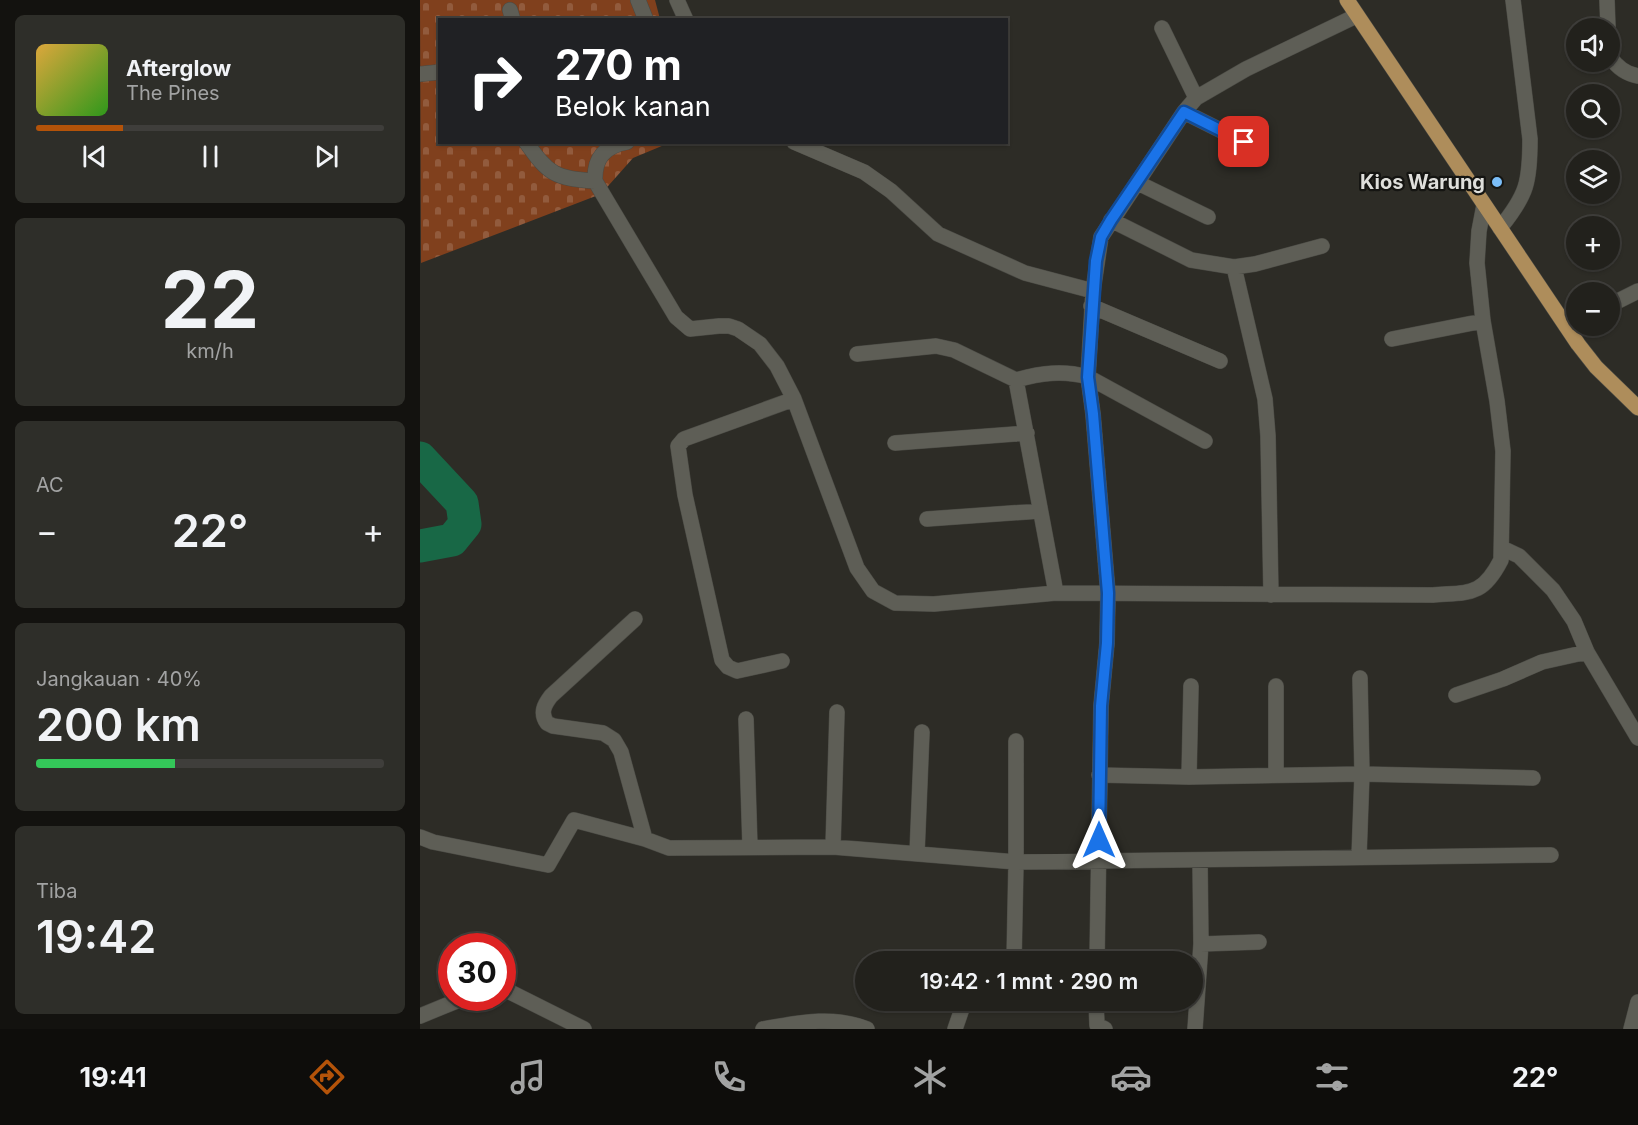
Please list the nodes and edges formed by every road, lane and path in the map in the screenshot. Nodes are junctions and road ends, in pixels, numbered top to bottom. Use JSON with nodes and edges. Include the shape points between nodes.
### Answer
{"nodes":[{"id":1,"x":638,"y":0,"type":"edge"},
{"id":2,"x":677,"y":0,"type":"edge"},
{"id":3,"x":1347,"y":0,"type":"edge"},
{"id":4,"x":1513,"y":0,"type":"edge"},
{"id":5,"x":1607,"y":0,"type":"edge"},
{"id":6,"x":1356,"y":16,"type":"junction"},
{"id":7,"x":645,"y":18,"type":"edge"},
{"id":8,"x":685,"y":18,"type":"edge"},
{"id":9,"x":1608,"y":18,"type":"edge"},
{"id":10,"x":1162,"y":28,"type":"dead end"},
{"id":11,"x":1620,"y":68,"type":"edge"},
{"id":12,"x":438,"y":72,"type":"edge"},
{"id":13,"x":420,"y":74,"type":"edge"},
{"id":14,"x":1638,"y":76,"type":"edge"},
{"id":15,"x":1196,"y":98,"type":"junction"},
{"id":16,"x":1184,"y":112,"type":"junction"},
{"id":17,"x":1244,"y":142,"type":"dead end"},
{"id":18,"x":617,"y":144,"type":"edge"},
{"id":19,"x":799,"y":144,"type":"edge"},
{"id":20,"x":530,"y":146,"type":"edge"},
{"id":21,"x":595,"y":181,"type":"junction"},
{"id":22,"x":1138,"y":183,"type":"junction"},
{"id":23,"x":1484,"y":205,"type":"junction"},
{"id":24,"x":1208,"y":217,"type":"dead end"},
{"id":25,"x":1111,"y":220,"type":"junction"},
{"id":26,"x":1500,"y":228,"type":"junction"},
{"id":27,"x":1322,"y":246,"type":"dead end"},
{"id":28,"x":1234,"y":267,"type":"junction"},
{"id":29,"x":1638,"y":291,"type":"edge"},
{"id":30,"x":1092,"y":298,"type":"junction"},
{"id":31,"x":1620,"y":300,"type":"edge"},
{"id":32,"x":1566,"y":316,"type":"edge"},
{"id":33,"x":1483,"y":321,"type":"junction"},
{"id":34,"x":1578,"y":336,"type":"edge"},
{"id":35,"x":1392,"y":339,"type":"dead end"},
{"id":36,"x":857,"y":354,"type":"dead end"},
{"id":37,"x":1220,"y":361,"type":"dead end"},
{"id":38,"x":1088,"y":377,"type":"junction"},
{"id":39,"x":1016,"y":380,"type":"junction"},
{"id":40,"x":794,"y":399,"type":"junction"},
{"id":41,"x":1638,"y":408,"type":"edge"},
{"id":42,"x":1027,"y":432,"type":"junction"},
{"id":43,"x":1204,"y":441,"type":"dead end"},
{"id":44,"x":895,"y":443,"type":"dead end"},
{"id":45,"x":1040,"y":511,"type":"junction"},
{"id":46,"x":927,"y":519,"type":"dead end"},
{"id":47,"x":1502,"y":548,"type":"junction"},
{"id":48,"x":1056,"y":593,"type":"junction"},
{"id":49,"x":1108,"y":593,"type":"junction"},
{"id":50,"x":1271,"y":595,"type":"junction"},
{"id":51,"x":635,"y":619,"type":"dead end"},
{"id":52,"x":1587,"y":652,"type":"junction"},
{"id":53,"x":782,"y":661,"type":"dead end"},
{"id":54,"x":1360,"y":678,"type":"dead end"},
{"id":55,"x":1191,"y":686,"type":"dead end"},
{"id":56,"x":1276,"y":686,"type":"dead end"},
{"id":57,"x":1456,"y":695,"type":"dead end"},
{"id":58,"x":837,"y":712,"type":"dead end"},
{"id":59,"x":746,"y":719,"type":"dead end"},
{"id":60,"x":922,"y":732,"type":"dead end"},
{"id":61,"x":1638,"y":738,"type":"edge"},
{"id":62,"x":1016,"y":741,"type":"dead end"},
{"id":63,"x":1362,"y":774,"type":"junction"},
{"id":64,"x":1099,"y":775,"type":"junction"},
{"id":65,"x":1276,"y":775,"type":"junction"},
{"id":66,"x":1190,"y":777,"type":"junction"},
{"id":67,"x":1533,"y":778,"type":"dead end"},
{"id":68,"x":420,"y":837,"type":"edge"},
{"id":69,"x":645,"y":839,"type":"junction"},
{"id":70,"x":750,"y":847,"type":"junction"},
{"id":71,"x":833,"y":847,"type":"junction"},
{"id":72,"x":917,"y":854,"type":"junction"},
{"id":73,"x":1551,"y":855,"type":"dead end"},
{"id":74,"x":1359,"y":857,"type":"junction"},
{"id":75,"x":1200,"y":860,"type":"junction"},
{"id":76,"x":1099,"y":861,"type":"junction"},
{"id":77,"x":1016,"y":862,"type":"junction"},
{"id":78,"x":1259,"y":942,"type":"dead end"},
{"id":79,"x":1201,"y":944,"type":"junction"},
{"id":80,"x":1014,"y":951,"type":"edge"},
{"id":81,"x":1097,"y":951,"type":"edge"},
{"id":82,"x":516,"y":995,"type":"edge"},
{"id":83,"x":1638,"y":1002,"type":"edge"},
{"id":84,"x":438,"y":1009,"type":"edge"},
{"id":85,"x":961,"y":1011,"type":"edge"},
{"id":86,"x":1096,"y":1011,"type":"edge"},
{"id":87,"x":420,"y":1016,"type":"edge"},
{"id":88,"x":584,"y":1029,"type":"edge"},
{"id":89,"x":763,"y":1029,"type":"edge"},
{"id":90,"x":867,"y":1029,"type":"edge"},
{"id":91,"x":955,"y":1029,"type":"edge"},
{"id":92,"x":1105,"y":1029,"type":"edge"},
{"id":93,"x":1195,"y":1029,"type":"edge"},
{"id":94,"x":1631,"y":1029,"type":"edge"}],
"edges":[{"from":1,"to":7,"type":"street"},
{"from":2,"to":8,"type":"street"},
{"from":3,"to":6,"type":"main road"},
{"from":4,"to":26,"type":"street","via":[[1530,157],[1526,188],[1519,205]]},
{"from":5,"to":9,"type":"street"},
{"from":6,"to":15,"type":"street","via":[[1246,69]]},
{"from":6,"to":23,"type":"main road"},
{"from":10,"to":15,"type":"street"},
{"from":11,"to":14,"type":"street"},
{"from":12,"to":13,"type":"street"},
{"from":15,"to":16,"type":"street"},
{"from":16,"to":17,"type":"street"},
{"from":16,"to":22,"type":"street"},
{"from":18,"to":21,"type":"street","via":[[597,161]]},
{"from":19,"to":30,"type":"street","via":[[864,172],[938,234]]},
{"from":20,"to":21,"type":"street","via":[[543,166],[553,172]]},
{"from":21,"to":40,"type":"street","via":[[676,317],[690,329],[729,326],[760,344]]},
{"from":22,"to":24,"type":"street"},
{"from":22,"to":25,"type":"street"},
{"from":23,"to":26,"type":"main road"},
{"from":23,"to":33,"type":"street","via":[[1477,253]]},
{"from":25,"to":28,"type":"street","via":[[1191,260]]},
{"from":25,"to":30,"type":"street","via":[[1098,246]]},
{"from":26,"to":32,"type":"main road"},
{"from":27,"to":28,"type":"street"},
{"from":28,"to":50,"type":"street","via":[[1265,399]]},
{"from":29,"to":31,"type":"street"},
{"from":30,"to":37,"type":"street"},
{"from":30,"to":38,"type":"street"},
{"from":33,"to":35,"type":"street"},
{"from":33,"to":47,"type":"street","via":[[1503,451]]},
{"from":34,"to":41,"type":"main road","via":[[1596,367]]},
{"from":36,"to":39,"type":"street","via":[[936,346],[954,350]]},
{"from":38,"to":39,"type":"street","via":[[1059,372]]},
{"from":38,"to":43,"type":"street"},
{"from":38,"to":49,"type":"street"},
{"from":39,"to":42,"type":"street"},
{"from":40,"to":48,"type":"street","via":[[857,568],[873,591],[895,603],[934,604]]},
{"from":40,"to":53,"type":"street","via":[[684,439],[678,446],[685,495],[722,660],[737,671]]},
{"from":42,"to":44,"type":"street"},
{"from":42,"to":45,"type":"street"},
{"from":45,"to":46,"type":"street"},
{"from":45,"to":48,"type":"street"},
{"from":47,"to":50,"type":"street","via":[[1501,561],[1493,575],[1471,592]]},
{"from":47,"to":52,"type":"street","via":[[1519,556],[1553,590],[1574,621]]},
{"from":48,"to":49,"type":"street"},
{"from":49,"to":50,"type":"street"},
{"from":49,"to":64,"type":"street"},
{"from":51,"to":69,"type":"street","via":[[551,696],[542,713],[553,726],[599,732],[614,740],[621,752]]},
{"from":52,"to":57,"type":"street","via":[[1542,662]]},
{"from":52,"to":61,"type":"street"},
{"from":54,"to":63,"type":"street"},
{"from":55,"to":66,"type":"street"},
{"from":56,"to":65,"type":"street"},
{"from":58,"to":71,"type":"street"},
{"from":59,"to":70,"type":"street"},
{"from":60,"to":72,"type":"street"},
{"from":62,"to":77,"type":"street"},
{"from":63,"to":65,"type":"street"},
{"from":63,"to":67,"type":"street"},
{"from":63,"to":74,"type":"street"},
{"from":64,"to":66,"type":"street"},
{"from":64,"to":76,"type":"street"},
{"from":65,"to":66,"type":"street"},
{"from":68,"to":69,"type":"street","via":[[548,865],[574,820]]},
{"from":69,"to":70,"type":"street","via":[[669,848]]},
{"from":70,"to":71,"type":"street"},
{"from":71,"to":72,"type":"street"},
{"from":72,"to":77,"type":"street"},
{"from":73,"to":74,"type":"street"},
{"from":74,"to":75,"type":"street"},
{"from":75,"to":76,"type":"street"},
{"from":75,"to":79,"type":"street"},
{"from":76,"to":77,"type":"street"},
{"from":76,"to":81,"type":"street"},
{"from":77,"to":80,"type":"street"},
{"from":78,"to":79,"type":"street"},
{"from":79,"to":93,"type":"street"},
{"from":82,"to":88,"type":"street"},
{"from":83,"to":94,"type":"street"},
{"from":84,"to":87,"type":"street"},
{"from":85,"to":91,"type":"street"},
{"from":86,"to":92,"type":"street","via":[[1097,1025]]},
{"from":89,"to":90,"type":"street","via":[[821,1021],[842,1021]]}]}
